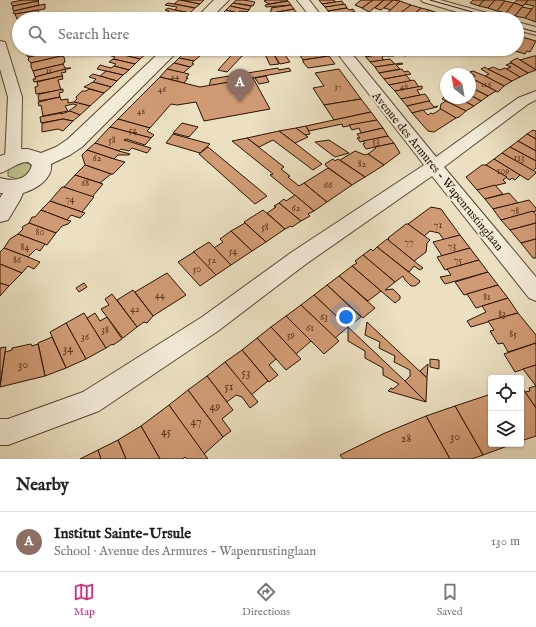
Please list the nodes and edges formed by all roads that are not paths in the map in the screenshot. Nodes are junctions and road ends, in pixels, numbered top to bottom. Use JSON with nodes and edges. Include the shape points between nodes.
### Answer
{"nodes":[{"id":1,"x":222,"y":0,"type":"edge"},
{"id":2,"x":303,"y":0,"type":"edge"},
{"id":3,"x":427,"y":0,"type":"edge"},
{"id":4,"x":209,"y":12,"type":"edge"},
{"id":5,"x":312,"y":12,"type":"edge"},
{"id":6,"x":469,"y":12,"type":"edge"},
{"id":7,"x":524,"y":28,"type":"edge"},
{"id":8,"x":536,"y":31,"type":"edge"},
{"id":9,"x":0,"y":45,"type":"edge"},
{"id":10,"x":165,"y":56,"type":"edge"},
{"id":11,"x":347,"y":56,"type":"edge"},
{"id":12,"x":536,"y":94,"type":"edge"},
{"id":13,"x":40,"y":161,"type":"junction"},
{"id":14,"x":7,"y":162,"type":"edge"},
{"id":15,"x":434,"y":166,"type":"junction"},
{"id":16,"x":7,"y":186,"type":"edge"},
{"id":17,"x":0,"y":214,"type":"edge"},
{"id":18,"x":536,"y":292,"type":"edge"},
{"id":19,"x":0,"y":432,"type":"edge"}],
"edges":[{"from":1,"to":4,"type":"street"},
{"from":2,"to":5,"type":"street"},
{"from":3,"to":6,"type":"street"},
{"from":7,"to":8,"type":"street"},
{"from":9,"to":14,"type":"street","via":[[15,97]]},
{"from":10,"to":13,"type":"street","via":[[75,143]]},
{"from":11,"to":15,"type":"street","name":"Avenue des Armures - Wapenrustinglaan"},
{"from":12,"to":15,"type":"street"},
{"from":13,"to":14,"type":"street","via":[[26,156]]},
{"from":13,"to":16,"type":"street","via":[[42,169],[35,179],[28,183]]},
{"from":15,"to":18,"type":"street","name":"Avenue des Armures - Wapenrustinglaan"},
{"from":15,"to":19,"type":"street","via":[[299,258],[210,324],[90,402],[8,432]]},
{"from":16,"to":17,"type":"street","via":[[13,195]]}]}
